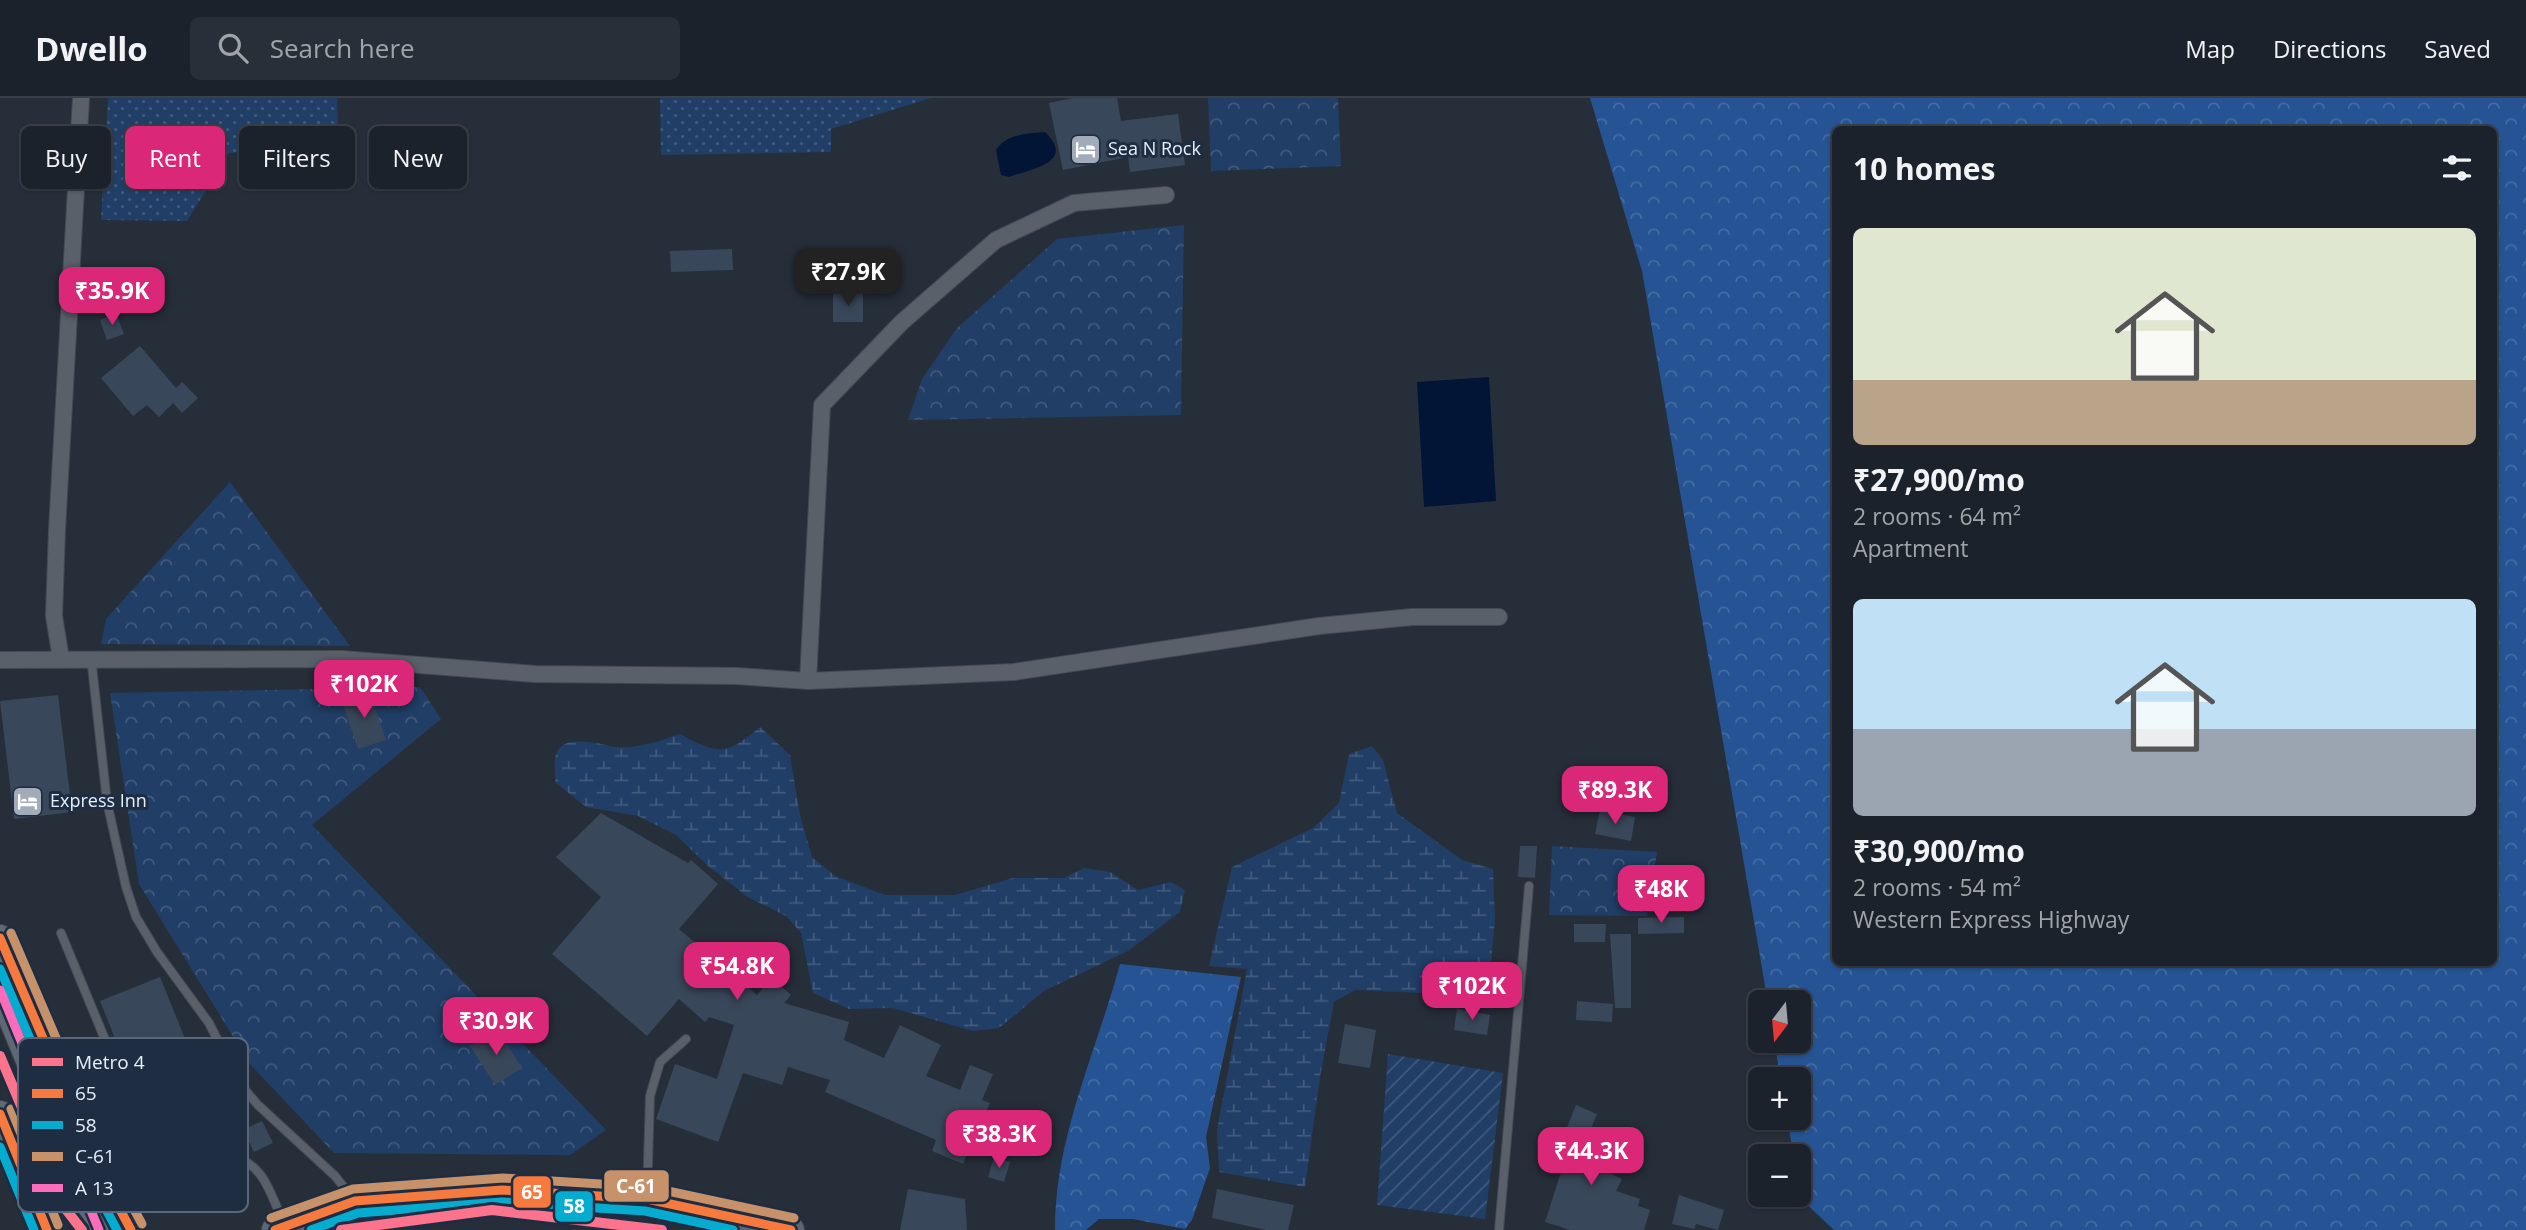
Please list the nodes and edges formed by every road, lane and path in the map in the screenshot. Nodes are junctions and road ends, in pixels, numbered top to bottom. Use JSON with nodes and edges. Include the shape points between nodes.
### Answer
{"nodes":[{"id":1,"x":81,"y":98,"type":"edge"},
{"id":2,"x":1166,"y":195,"type":"dead end"},
{"id":3,"x":1499,"y":617,"type":"dead end"},
{"id":4,"x":91,"y":657,"type":"junction"},
{"id":5,"x":61,"y":659,"type":"junction"},
{"id":6,"x":0,"y":660,"type":"edge"},
{"id":7,"x":808,"y":681,"type":"junction"},
{"id":8,"x":1529,"y":886,"type":"dead end"},
{"id":9,"x":61,"y":933,"type":"dead end"},
{"id":10,"x":0,"y":938,"type":"edge"},
{"id":11,"x":0,"y":990,"type":"edge"},
{"id":12,"x":20,"y":1038,"type":"edge"},
{"id":13,"x":43,"y":1038,"type":"edge"},
{"id":14,"x":104,"y":1038,"type":"edge"},
{"id":15,"x":217,"y":1038,"type":"edge"},
{"id":16,"x":687,"y":1039,"type":"dead end"},
{"id":17,"x":248,"y":1093,"type":"edge"},
{"id":18,"x":0,"y":1114,"type":"edge"},
{"id":19,"x":18,"y":1158,"type":"edge"},
{"id":20,"x":248,"y":1160,"type":"edge"},
{"id":21,"x":647,"y":1199,"type":"junction"},
{"id":22,"x":355,"y":1201,"type":"junction"},
{"id":23,"x":40,"y":1212,"type":"edge"},
{"id":24,"x":92,"y":1212,"type":"edge"},
{"id":25,"x":122,"y":1212,"type":"edge"},
{"id":26,"x":280,"y":1228,"type":"edge"},
{"id":27,"x":47,"y":1230,"type":"edge"},
{"id":28,"x":99,"y":1230,"type":"edge"},
{"id":29,"x":131,"y":1230,"type":"edge"},
{"id":30,"x":791,"y":1230,"type":"edge"},
{"id":31,"x":1499,"y":1230,"type":"edge"}],
"edges":[{"from":1,"to":5,"type":"street","via":[[56,554],[54,615]]},
{"from":2,"to":7,"type":"street","via":[[1074,202],[996,240],[901,322],[822,405]]},
{"from":3,"to":7,"type":"street","via":[[1412,617],[1319,626],[1014,672]]},
{"from":4,"to":5,"type":"street"},
{"from":4,"to":7,"type":"street","via":[[342,659],[535,674]]},
{"from":4,"to":15,"type":"lane","via":[[107,802],[126,887],[136,917],[157,952]]},
{"from":5,"to":6,"type":"street"},
{"from":8,"to":31,"type":"lane"},
{"from":9,"to":14,"type":"lane"},
{"from":10,"to":13,"type":"main road"},
{"from":11,"to":12,"type":"main road"},
{"from":16,"to":21,"type":"lane","via":[[660,1062],[650,1096]]},
{"from":17,"to":22,"type":"lane"},
{"from":18,"to":19,"type":"main road"},
{"from":20,"to":26,"type":"lane","via":[[261,1173]]},
{"from":21,"to":22,"type":"highway","via":[[502,1190]]},
{"from":21,"to":30,"type":"highway"},
{"from":22,"to":26,"type":"highway"},
{"from":23,"to":27,"type":"main road"},
{"from":24,"to":28,"type":"main road"},
{"from":25,"to":29,"type":"main road"}]}
